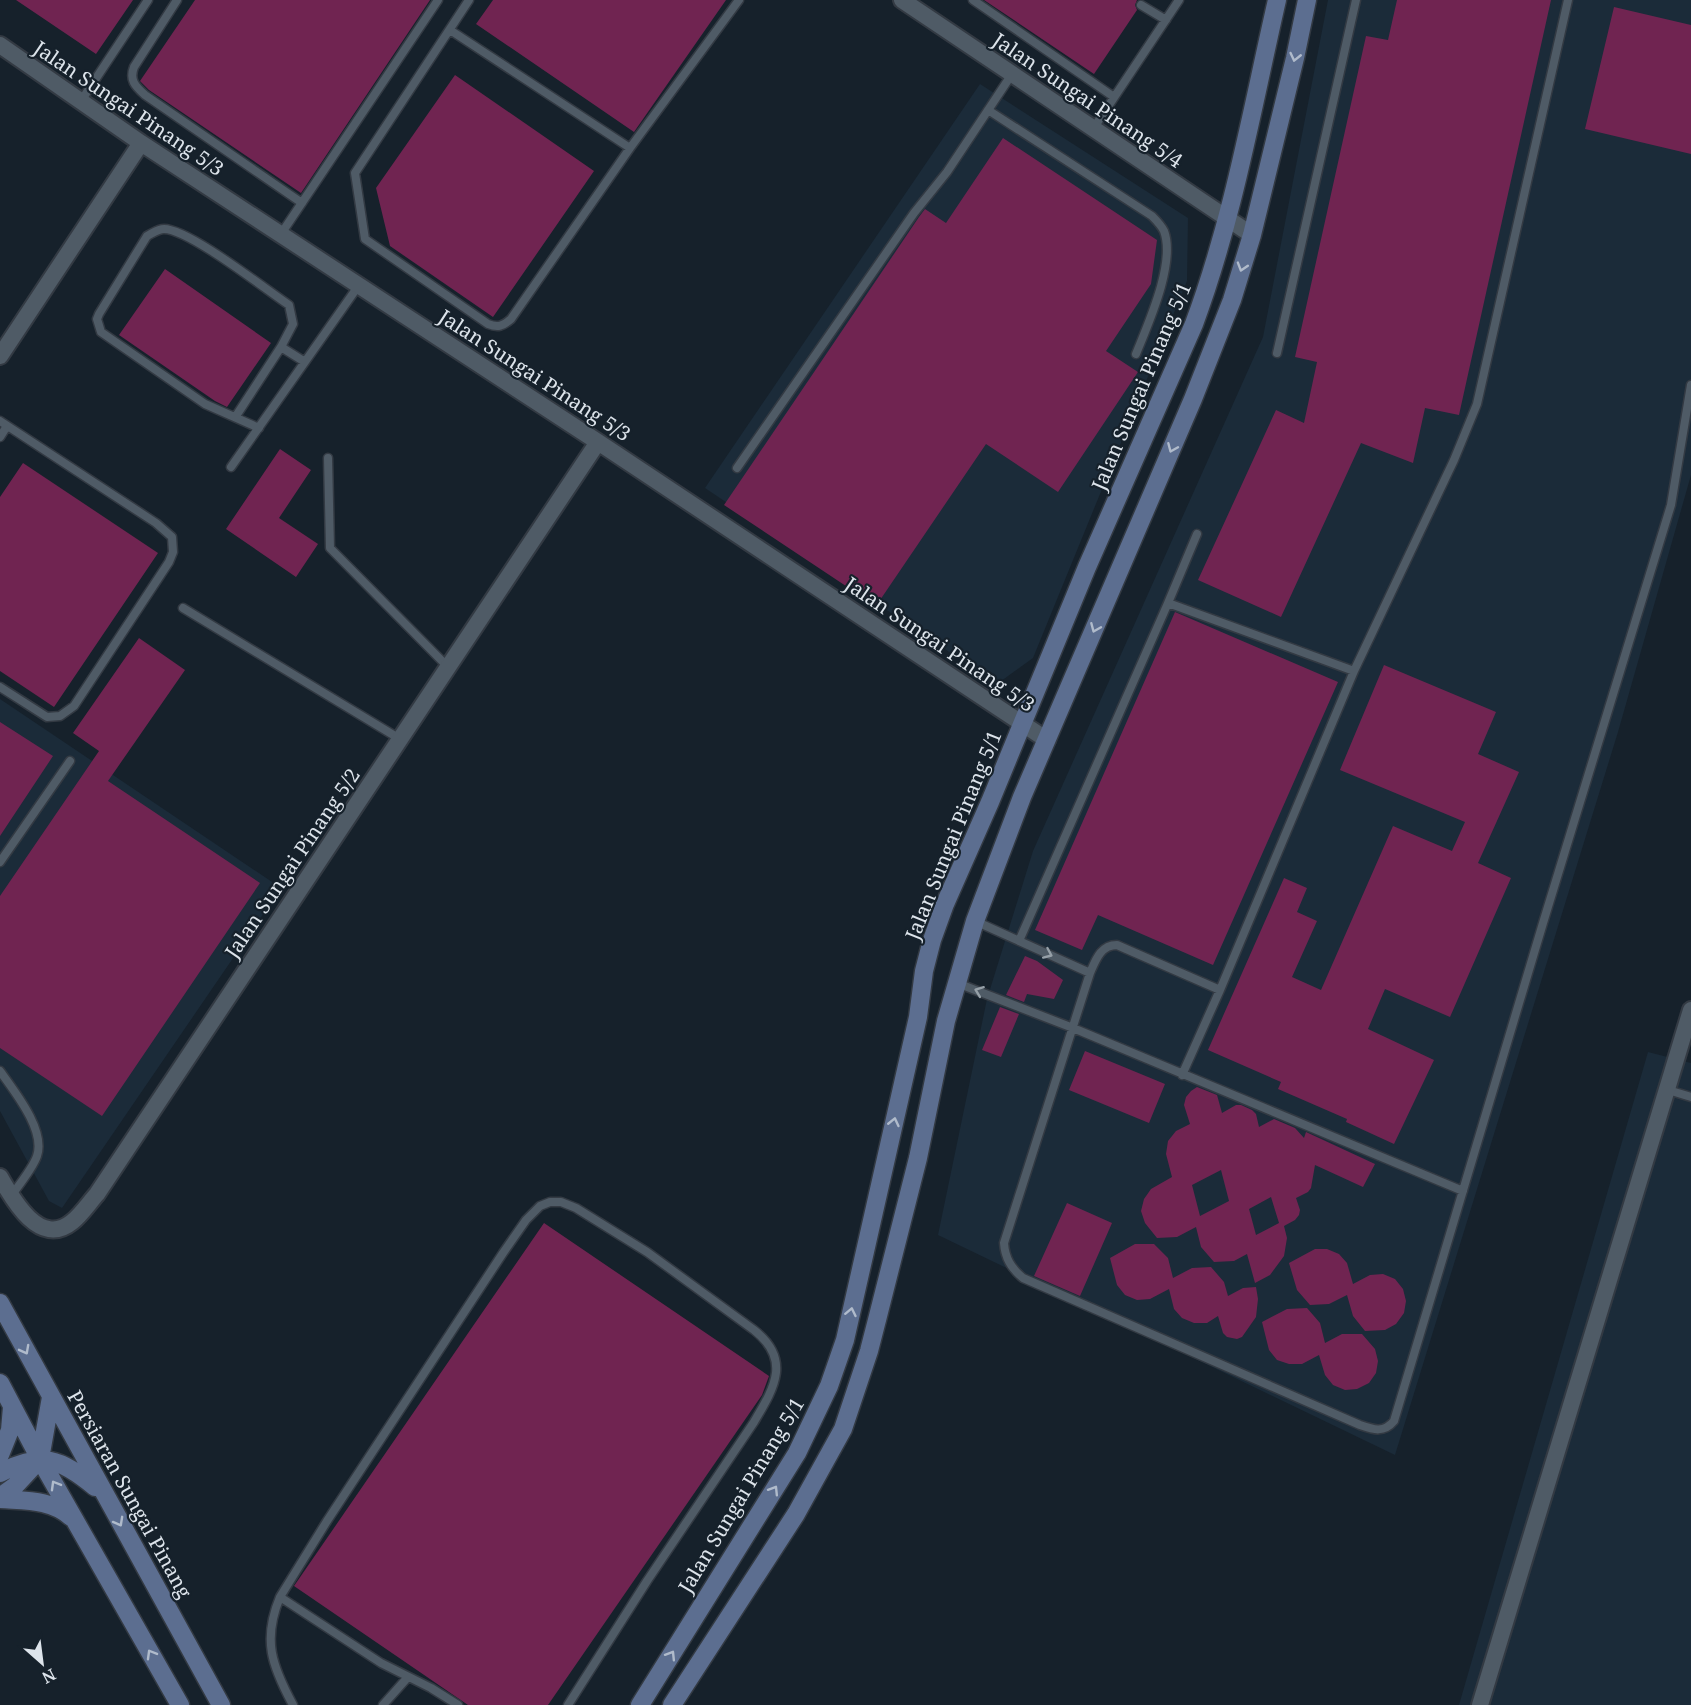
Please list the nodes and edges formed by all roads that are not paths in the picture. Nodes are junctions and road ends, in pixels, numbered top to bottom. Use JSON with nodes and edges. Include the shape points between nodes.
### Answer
{"nodes":[{"id":1,"x":148,"y":0,"type":"edge"},
{"id":2,"x":177,"y":0,"type":"edge"},
{"id":3,"x":438,"y":0,"type":"edge"},
{"id":4,"x":469,"y":0,"type":"edge"},
{"id":5,"x":739,"y":0,"type":"edge"},
{"id":6,"x":902,"y":0,"type":"edge"},
{"id":7,"x":973,"y":0,"type":"edge"},
{"id":8,"x":1179,"y":0,"type":"edge"},
{"id":9,"x":1276,"y":0,"type":"edge"},
{"id":10,"x":1307,"y":0,"type":"edge"},
{"id":11,"x":1356,"y":0,"type":"edge"},
{"id":12,"x":1568,"y":0,"type":"edge"},
{"id":13,"x":1141,"y":5,"type":"dead end"},
{"id":14,"x":1166,"y":20,"type":"junction"},
{"id":15,"x":450,"y":30,"type":"junction"},
{"id":16,"x":0,"y":45,"type":"edge"},
{"id":17,"x":1012,"y":74,"type":"junction"},
{"id":18,"x":1114,"y":97,"type":"junction"},
{"id":19,"x":81,"y":101,"type":"junction"},
{"id":20,"x":988,"y":110,"type":"junction"},
{"id":21,"x":1093,"y":129,"type":"junction"},
{"id":22,"x":141,"y":143,"type":"junction"},
{"id":23,"x":630,"y":148,"type":"junction"},
{"id":24,"x":302,"y":203,"type":"junction"},
{"id":25,"x":1228,"y":220,"type":"junction"},
{"id":26,"x":281,"y":234,"type":"junction"},
{"id":27,"x":1252,"y":235,"type":"junction"},
{"id":28,"x":358,"y":285,"type":"junction"},
{"id":29,"x":281,"y":347,"type":"junction"},
{"id":30,"x":1277,"y":353,"type":"dead end"},
{"id":31,"x":1136,"y":354,"type":"dead end"},
{"id":32,"x":0,"y":356,"type":"edge"},
{"id":33,"x":305,"y":362,"type":"junction"},
{"id":34,"x":1691,"y":385,"type":"edge"},
{"id":35,"x":236,"y":416,"type":"junction"},
{"id":36,"x":4,"y":423,"type":"edge"},
{"id":37,"x":259,"y":428,"type":"junction"},
{"id":38,"x":0,"y":437,"type":"edge"},
{"id":39,"x":598,"y":442,"type":"junction"},
{"id":40,"x":328,"y":458,"type":"dead end"},
{"id":41,"x":231,"y":467,"type":"dead end"},
{"id":42,"x":737,"y":468,"type":"dead end"},
{"id":43,"x":1197,"y":534,"type":"dead end"},
{"id":44,"x":1168,"y":603,"type":"junction"},
{"id":45,"x":183,"y":608,"type":"dead end"},
{"id":46,"x":448,"y":667,"type":"junction"},
{"id":47,"x":1354,"y":671,"type":"junction"},
{"id":48,"x":0,"y":687,"type":"edge"},
{"id":49,"x":1023,"y":724,"type":"junction"},
{"id":50,"x":400,"y":739,"type":"junction"},
{"id":51,"x":1047,"y":740,"type":"junction"},
{"id":52,"x":70,"y":761,"type":"dead end"},
{"id":53,"x":0,"y":862,"type":"edge"},
{"id":54,"x":975,"y":921,"type":"junction"},
{"id":55,"x":1019,"y":941,"type":"junction"},
{"id":56,"x":1090,"y":973,"type":"junction"},
{"id":57,"x":957,"y":982,"type":"junction"},
{"id":58,"x":1220,"y":990,"type":"junction"},
{"id":59,"x":1691,"y":1010,"type":"edge"},
{"id":60,"x":1073,"y":1028,"type":"junction"},
{"id":61,"x":0,"y":1071,"type":"edge"},
{"id":62,"x":1182,"y":1075,"type":"junction"},
{"id":63,"x":1668,"y":1090,"type":"junction"},
{"id":64,"x":1691,"y":1096,"type":"edge"},
{"id":65,"x":0,"y":1177,"type":"edge"},
{"id":66,"x":1463,"y":1191,"type":"junction"},
{"id":67,"x":11,"y":1197,"type":"junction"},
{"id":68,"x":0,"y":1304,"type":"edge"},
{"id":69,"x":0,"y":1383,"type":"edge"},
{"id":70,"x":51,"y":1397,"type":"junction"},
{"id":71,"x":12,"y":1407,"type":"junction"},
{"id":72,"x":0,"y":1455,"type":"edge"},
{"id":73,"x":40,"y":1459,"type":"junction"},
{"id":74,"x":0,"y":1473,"type":"edge"},
{"id":75,"x":102,"y":1492,"type":"junction"},
{"id":76,"x":0,"y":1498,"type":"edge"},
{"id":77,"x":75,"y":1520,"type":"junction"},
{"id":78,"x":280,"y":1597,"type":"junction"},
{"id":79,"x":408,"y":1677,"type":"junction"},
{"id":80,"x":180,"y":1705,"type":"edge"},
{"id":81,"x":221,"y":1705,"type":"edge"},
{"id":82,"x":292,"y":1705,"type":"edge"},
{"id":83,"x":383,"y":1705,"type":"edge"},
{"id":84,"x":458,"y":1705,"type":"edge"},
{"id":85,"x":568,"y":1705,"type":"edge"},
{"id":86,"x":640,"y":1705,"type":"edge"},
{"id":87,"x":672,"y":1705,"type":"edge"},
{"id":88,"x":1480,"y":1705,"type":"edge"}],
"edges":[{"from":1,"to":19,"type":"lane"},
{"from":2,"to":24,"type":"lane","via":[[134,67],[134,84]]},
{"from":3,"to":24,"type":"lane"},
{"from":4,"to":15,"type":"lane"},
{"from":5,"to":23,"type":"lane"},
{"from":6,"to":17,"type":"street","name":"Jalan Sungai Pinang 5/4"},
{"from":7,"to":18,"type":"lane"},
{"from":8,"to":14,"type":"lane"},
{"from":9,"to":25,"type":"street","name":"Jalan Sungai Pinang 5/1"},
{"from":10,"to":27,"type":"street","one_way":true},
{"from":11,"to":30,"type":"lane"},
{"from":12,"to":47,"type":"lane","via":[[1477,404]]},
{"from":13,"to":14,"type":"lane"},
{"from":14,"to":18,"type":"lane"},
{"from":15,"to":23,"type":"lane"},
{"from":15,"to":23,"type":"lane","via":[[356,173],[365,239],[488,324],[496,327],[511,319]]},
{"from":16,"to":19,"type":"street","name":"Jalan Sungai Pinang 5/3"},
{"from":17,"to":20,"type":"lane"},
{"from":17,"to":21,"type":"street","name":"Jalan Sungai Pinang 5/4"},
{"from":18,"to":21,"type":"lane"},
{"from":19,"to":22,"type":"street","name":"Jalan Sungai Pinang 5/3"},
{"from":20,"to":31,"type":"lane","via":[[1159,223],[1166,242],[1166,258],[1154,309]]},
{"from":20,"to":42,"type":"lane"},
{"from":21,"to":25,"type":"street","name":"Jalan Sungai Pinang 5/4"},
{"from":22,"to":26,"type":"street","name":"Jalan Sungai Pinang 5/3"},
{"from":22,"to":32,"type":"street"},
{"from":24,"to":26,"type":"lane"},
{"from":25,"to":27,"type":"street","name":"Jalan Sungai Pinang 5/4"},
{"from":25,"to":49,"type":"street","name":"Jalan Sungai Pinang 5/1","via":[[1194,324]]},
{"from":26,"to":28,"type":"street","name":"Jalan Sungai Pinang 5/3"},
{"from":27,"to":51,"type":"street","one_way":true,"via":[[1233,300],[1193,399]]},
{"from":28,"to":33,"type":"lane"},
{"from":28,"to":39,"type":"street","name":"Jalan Sungai Pinang 5/3"},
{"from":29,"to":33,"type":"lane"},
{"from":29,"to":35,"type":"lane"},
{"from":29,"to":35,"type":"lane","via":[[293,324],[289,305],[193,238],[167,229],[147,236],[99,314],[101,332],[205,404]]},
{"from":33,"to":37,"type":"lane"},
{"from":34,"to":66,"type":"lane","via":[[1671,505]]},
{"from":35,"to":37,"type":"lane"},
{"from":36,"to":38,"type":"lane"},
{"from":36,"to":48,"type":"lane","via":[[156,523],[172,537],[173,552],[74,706],[60,716],[47,717]]},
{"from":37,"to":41,"type":"lane"},
{"from":39,"to":46,"type":"street","name":"Jalan Sungai Pinang 5/2"},
{"from":39,"to":49,"type":"street","name":"Jalan Sungai Pinang 5/3"},
{"from":40,"to":46,"type":"lane","via":[[330,548]]},
{"from":43,"to":44,"type":"lane"},
{"from":44,"to":47,"type":"lane"},
{"from":44,"to":55,"type":"lane"},
{"from":45,"to":50,"type":"lane"},
{"from":46,"to":50,"type":"street","name":"Jalan Sungai Pinang 5/2"},
{"from":47,"to":58,"type":"lane"},
{"from":49,"to":51,"type":"street","name":"Jalan Sungai Pinang 5/3"},
{"from":86,"to":49,"type":"street","name":"Jalan Sungai Pinang 5/1","one_way":true,"via":[[797,1453],[829,1386],[844,1340],[932,940]]},
{"from":50,"to":67,"type":"street","name":"Jalan Sungai Pinang 5/2","via":[[97,1194],[71,1223],[55,1230],[30,1220]]},
{"from":51,"to":54,"type":"street"},
{"from":52,"to":53,"type":"lane"},
{"from":54,"to":55,"type":"lane"},
{"from":54,"to":57,"type":"street"},
{"from":55,"to":56,"type":"lane","one_way":true},
{"from":56,"to":58,"type":"lane","via":[[1100,952],[1117,945]]},
{"from":56,"to":60,"type":"lane"},
{"from":60,"to":57,"type":"lane","one_way":true},
{"from":57,"to":87,"type":"street","via":[[878,1316],[843,1429],[796,1514]]},
{"from":58,"to":62,"type":"lane"},
{"from":59,"to":63,"type":"street"},
{"from":60,"to":62,"type":"lane"},
{"from":60,"to":66,"type":"lane","via":[[1004,1243],[1015,1271],[1023,1278],[1360,1425],[1385,1429],[1394,1421]]},
{"from":61,"to":67,"type":"lane","via":[[38,1134],[37,1156]]},
{"from":62,"to":66,"type":"lane"},
{"from":63,"to":64,"type":"lane"},
{"from":63,"to":88,"type":"street"},
{"from":65,"to":67,"type":"street","name":"Jalan Sungai Pinang 5/2"},
{"from":68,"to":70,"type":"street","name":"Persiaran Sungai Pinang","one_way":true},
{"from":69,"to":71,"type":"street"},
{"from":70,"to":73,"type":"street"},
{"from":70,"to":75,"type":"street","name":"Persiaran Sungai Pinang"},
{"from":71,"to":72,"type":"street","via":[[10,1430]]},
{"from":71,"to":73,"type":"street"},
{"from":73,"to":74,"type":"street","via":[[20,1462]]},
{"from":73,"to":75,"type":"street","via":[[64,1464]]},
{"from":73,"to":76,"type":"street"},
{"from":77,"to":73,"type":"street","one_way":true},
{"from":75,"to":81,"type":"street","name":"Persiaran Sungai Pinang","one_way":true},
{"from":76,"to":77,"type":"street","via":[[44,1502]]},
{"from":80,"to":77,"type":"street","one_way":true},
{"from":78,"to":79,"type":"lane"},
{"from":78,"to":82,"type":"lane","via":[[269,1632],[271,1652]]},
{"from":78,"to":85,"type":"lane","via":[[503,1252],[540,1206],[561,1202],[647,1252],[754,1330],[774,1352],[777,1365],[770,1395],[754,1422]]},
{"from":79,"to":83,"type":"lane"},
{"from":79,"to":84,"type":"lane"}]}
